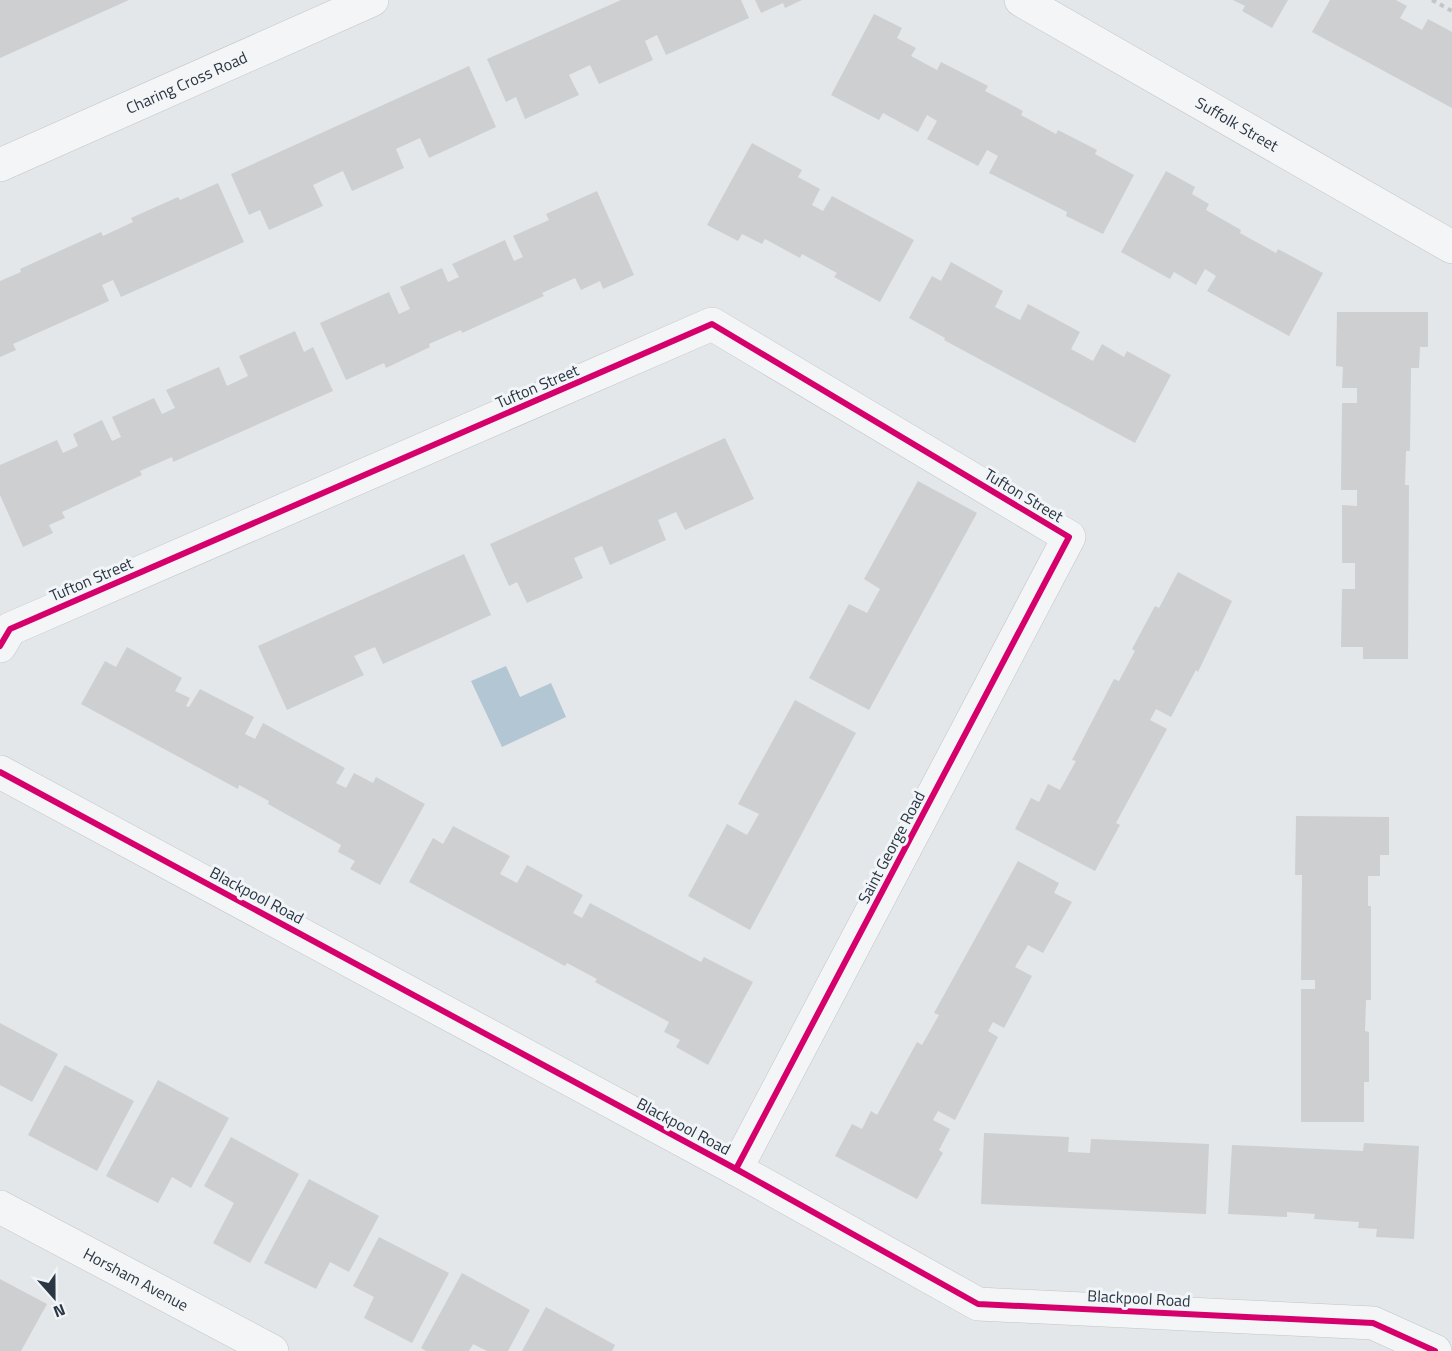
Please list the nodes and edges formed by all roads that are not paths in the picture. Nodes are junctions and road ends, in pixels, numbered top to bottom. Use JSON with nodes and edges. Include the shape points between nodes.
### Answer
{"nodes":[{"id":1,"x":372,"y":0,"type":"edge"},
{"id":2,"x":1021,"y":0,"type":"edge"},
{"id":3,"x":0,"y":165,"type":"edge"},
{"id":4,"x":1452,"y":247,"type":"edge"},
{"id":5,"x":1069,"y":537,"type":"joint"},
{"id":6,"x":0,"y":646,"type":"edge"},
{"id":7,"x":0,"y":772,"type":"edge"},
{"id":8,"x":736,"y":1169,"type":"junction"},
{"id":9,"x":0,"y":1207,"type":"edge"},
{"id":10,"x":272,"y":1351,"type":"edge"},
{"id":11,"x":1435,"y":1351,"type":"edge"}],
"edges":[{"from":1,"to":3,"type":"street","name":"Charing Cross Road"},
{"from":2,"to":4,"type":"street","name":"Suffolk Street"},
{"from":5,"to":6,"type":"street","name":"Tufton Street","via":[[712,324],[10,629]]},
{"from":5,"to":8,"type":"street","name":"Saint George Road"},
{"from":7,"to":8,"type":"street","name":"Blackpool Road"},
{"from":8,"to":11,"type":"street","name":"Blackpool Road","via":[[978,1304],[1373,1323]]},
{"from":9,"to":10,"type":"street","name":"Horsham Avenue"}]}
